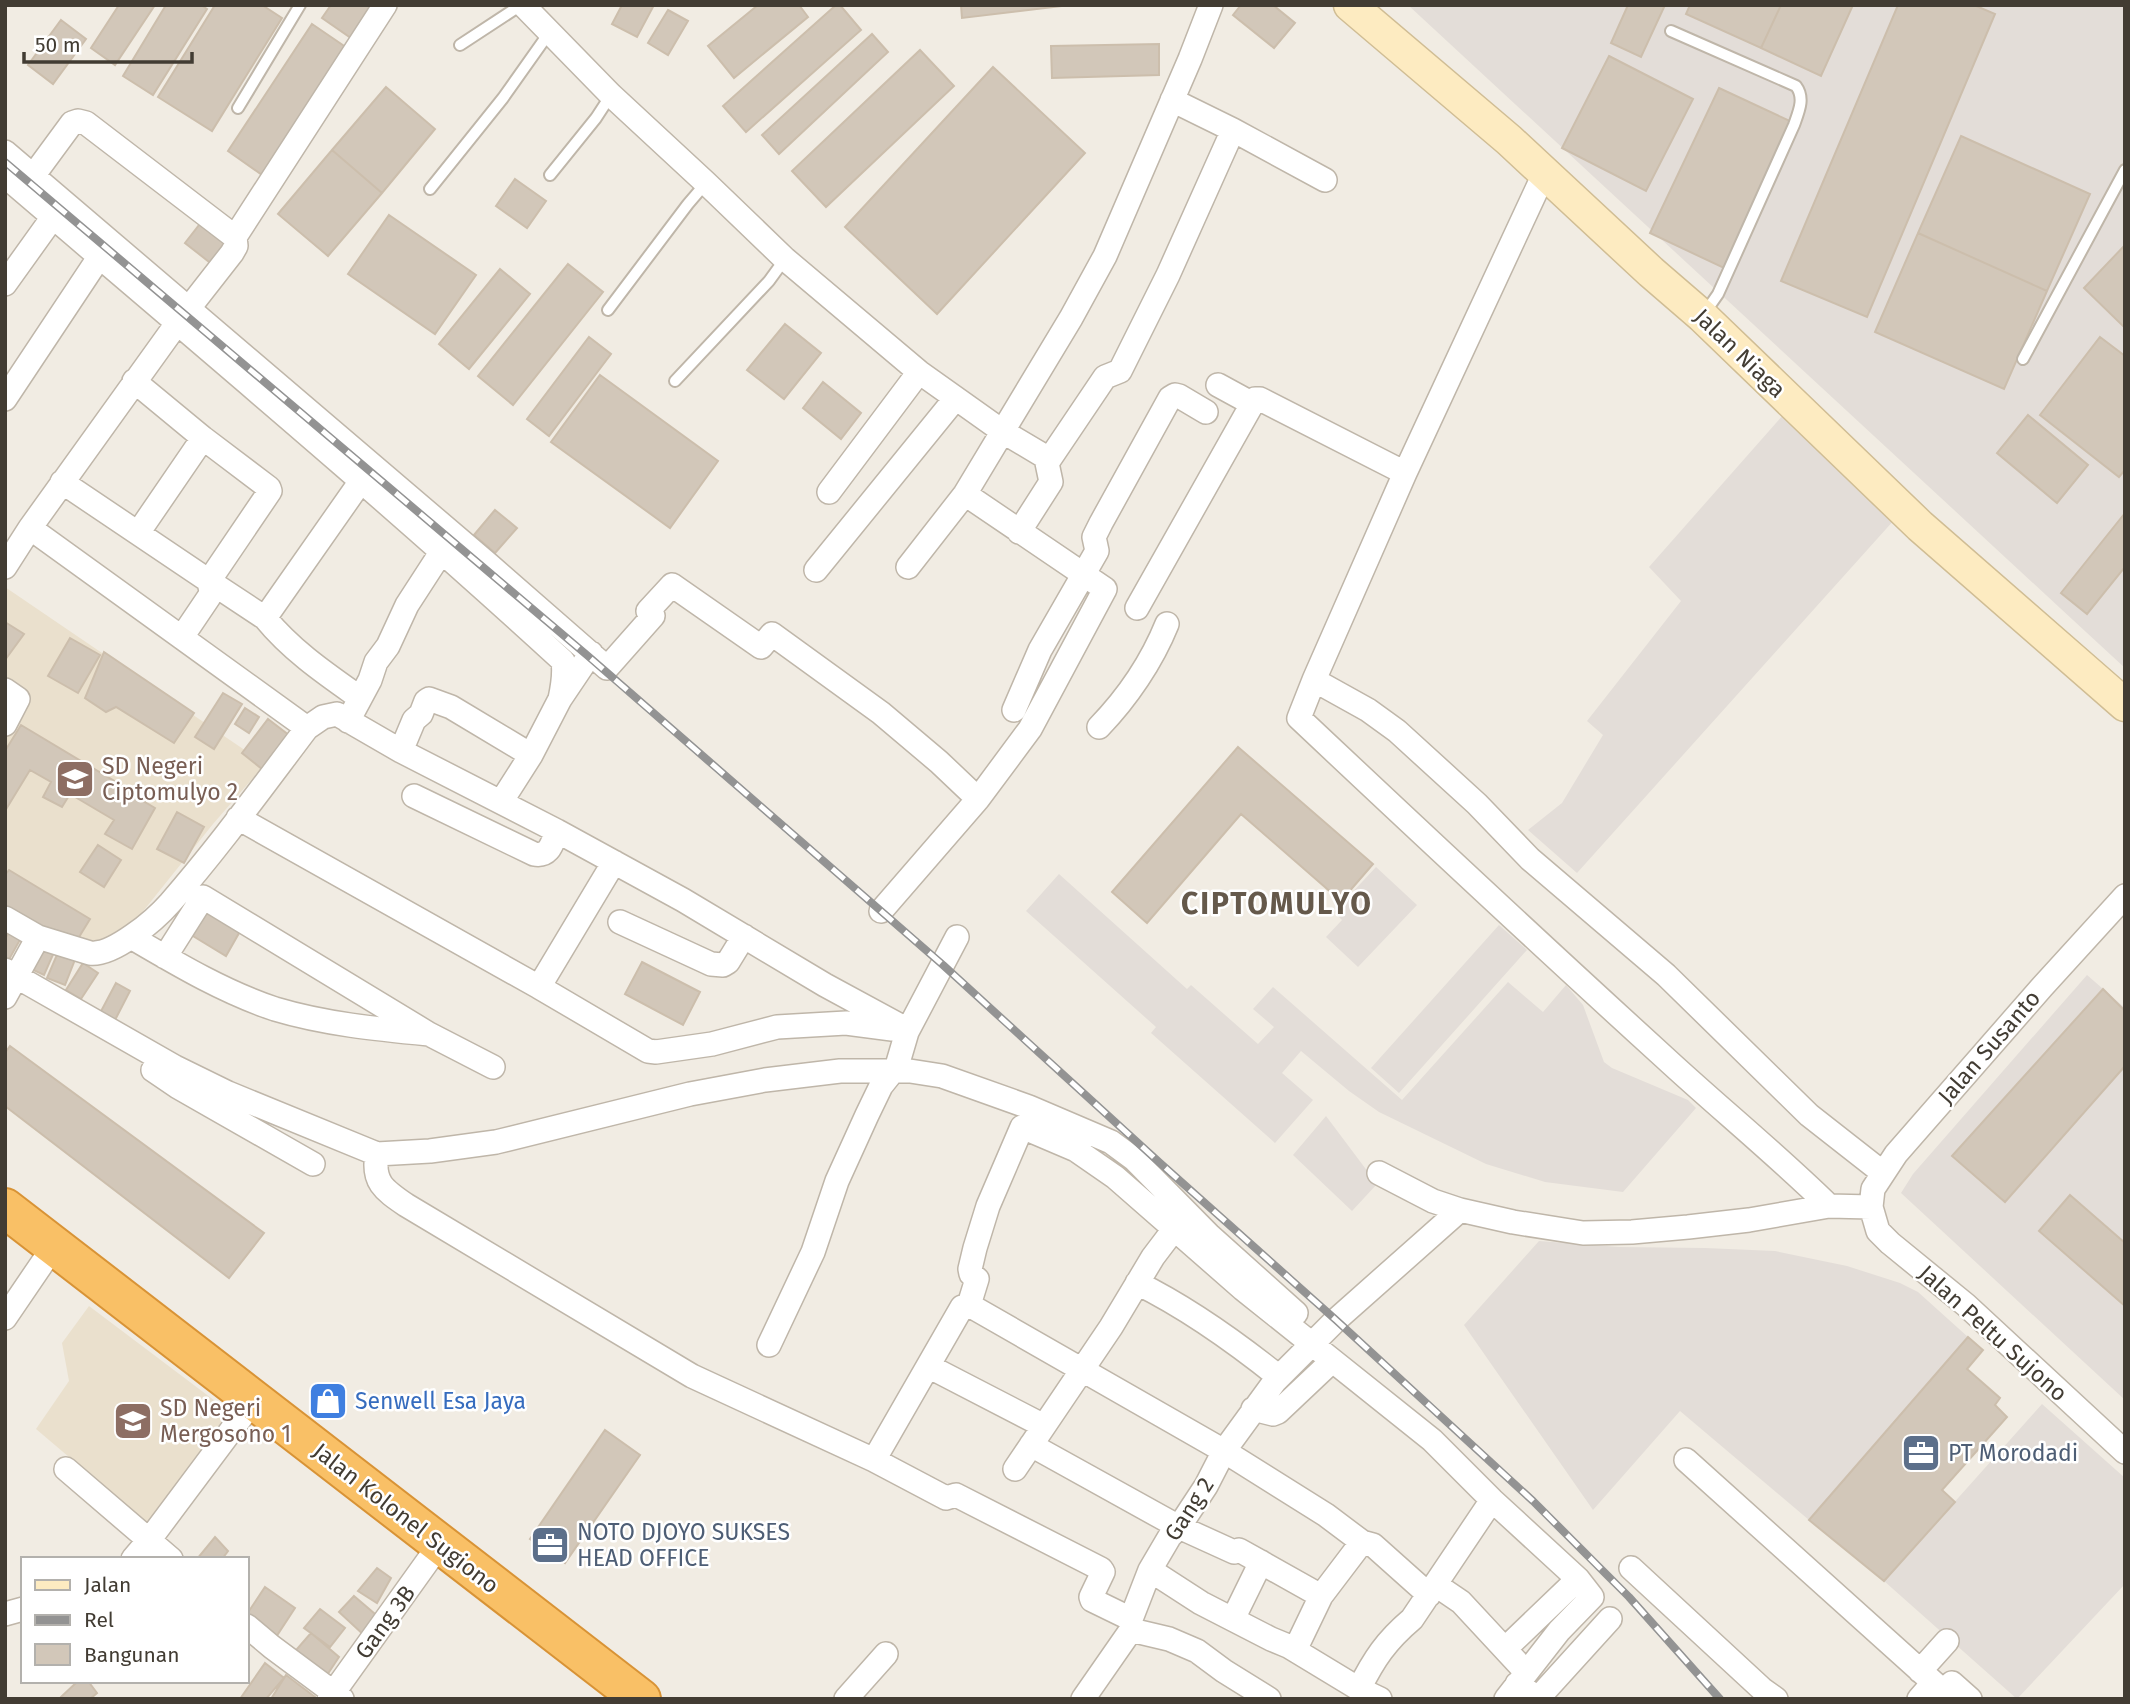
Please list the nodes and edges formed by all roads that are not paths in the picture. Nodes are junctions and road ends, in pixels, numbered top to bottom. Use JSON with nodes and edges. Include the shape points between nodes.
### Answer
{"nodes":[{"id":1,"x":300,"y":5,"type":"edge"},
{"id":2,"x":385,"y":5,"type":"edge"},
{"id":3,"x":522,"y":5,"type":"edge"},
{"id":4,"x":1211,"y":5,"type":"edge"},
{"id":5,"x":1350,"y":5,"type":"edge"},
{"id":6,"x":1671,"y":31,"type":"dead end"},
{"id":7,"x":549,"y":33,"type":"junction"},
{"id":8,"x":460,"y":45,"type":"dead end"},
{"id":9,"x":611,"y":95,"type":"junction"},
{"id":10,"x":1172,"y":100,"type":"junction"},
{"id":11,"x":238,"y":108,"type":"dead end"},
{"id":12,"x":1233,"y":130,"type":"junction"},
{"id":13,"x":5,"y":152,"type":"edge"},
{"id":14,"x":2125,"y":170,"type":"edge"},
{"id":15,"x":1544,"y":174,"type":"junction"},
{"id":16,"x":550,"y":175,"type":"dead end"},
{"id":17,"x":5,"y":176,"type":"edge"},
{"id":18,"x":33,"y":176,"type":"junction"},
{"id":19,"x":1325,"y":180,"type":"dead end"},
{"id":20,"x":706,"y":183,"type":"junction"},
{"id":21,"x":430,"y":189,"type":"dead end"},
{"id":22,"x":53,"y":217,"type":"junction"},
{"id":23,"x":235,"y":237,"type":"junction"},
{"id":24,"x":100,"y":256,"type":"junction"},
{"id":25,"x":785,"y":259,"type":"junction"},
{"id":26,"x":5,"y":284,"type":"edge"},
{"id":27,"x":608,"y":310,"type":"dead end"},
{"id":28,"x":183,"y":315,"type":"junction"},
{"id":29,"x":1702,"y":316,"type":"junction"},
{"id":30,"x":2023,"y":359,"type":"dead end"},
{"id":31,"x":919,"y":372,"type":"junction"},
{"id":32,"x":134,"y":381,"type":"junction"},
{"id":33,"x":675,"y":381,"type":"dead end"},
{"id":34,"x":1218,"y":385,"type":"dead end"},
{"id":35,"x":955,"y":398,"type":"junction"},
{"id":36,"x":5,"y":399,"type":"edge"},
{"id":37,"x":1251,"y":403,"type":"junction"},
{"id":38,"x":1206,"y":412,"type":"dead end"},
{"id":39,"x":1002,"y":430,"type":"junction"},
{"id":40,"x":202,"y":438,"type":"junction"},
{"id":41,"x":1049,"y":459,"type":"junction"},
{"id":42,"x":1405,"y":473,"type":"junction"},
{"id":43,"x":361,"y":481,"type":"junction"},
{"id":44,"x":62,"y":482,"type":"junction"},
{"id":45,"x":829,"y":492,"type":"dead end"},
{"id":46,"x":965,"y":494,"type":"junction"},
{"id":47,"x":19,"y":532,"type":"edge"},
{"id":48,"x":1019,"y":532,"type":"junction"},
{"id":49,"x":138,"y":533,"type":"junction"},
{"id":50,"x":442,"y":551,"type":"junction"},
{"id":51,"x":5,"y":567,"type":"edge"},
{"id":52,"x":908,"y":567,"type":"dead end"},
{"id":53,"x":816,"y":570,"type":"dead end"},
{"id":54,"x":1084,"y":575,"type":"junction"},
{"id":55,"x":209,"y":581,"type":"junction"},
{"id":56,"x":1137,"y":608,"type":"dead end"},
{"id":57,"x":265,"y":618,"type":"junction"},
{"id":58,"x":1167,"y":624,"type":"dead end"},
{"id":59,"x":182,"y":637,"type":"junction"},
{"id":60,"x":591,"y":653,"type":"junction"},
{"id":61,"x":1314,"y":680,"type":"junction"},
{"id":62,"x":5,"y":690,"type":"edge"},
{"id":63,"x":360,"y":698,"type":"junction"},
{"id":64,"x":560,"y":699,"type":"junction"},
{"id":65,"x":2125,"y":705,"type":"edge"},
{"id":66,"x":1014,"y":710,"type":"dead end"},
{"id":67,"x":348,"y":721,"type":"junction"},
{"id":68,"x":5,"y":724,"type":"edge"},
{"id":69,"x":307,"y":727,"type":"junction"},
{"id":70,"x":1099,"y":727,"type":"dead end"},
{"id":71,"x":401,"y":751,"type":"junction"},
{"id":72,"x":531,"y":755,"type":"junction"},
{"id":73,"x":414,"y":796,"type":"dead end"},
{"id":74,"x":978,"y":799,"type":"junction"},
{"id":75,"x":501,"y":802,"type":"junction"},
{"id":76,"x":238,"y":818,"type":"junction"},
{"id":77,"x":556,"y":831,"type":"junction"},
{"id":78,"x":614,"y":862,"type":"junction"},
{"id":79,"x":2125,"y":896,"type":"edge"},
{"id":80,"x":881,"y":911,"type":"dead end"},
{"id":81,"x":5,"y":918,"type":"edge"},
{"id":82,"x":620,"y":922,"type":"dead end"},
{"id":83,"x":744,"y":936,"type":"junction"},
{"id":84,"x":38,"y":937,"type":"junction"},
{"id":85,"x":131,"y":937,"type":"junction"},
{"id":86,"x":957,"y":937,"type":"dead end"},
{"id":87,"x":165,"y":957,"type":"junction"},
{"id":88,"x":9,"y":982,"type":"edge"},
{"id":89,"x":538,"y":987,"type":"junction"},
{"id":90,"x":85,"y":1017,"type":"junction"},
{"id":91,"x":907,"y":1031,"type":"junction"},
{"id":92,"x":429,"y":1034,"type":"junction"},
{"id":93,"x":494,"y":1067,"type":"dead end"},
{"id":94,"x":894,"y":1071,"type":"junction"},
{"id":95,"x":377,"y":1154,"type":"junction"},
{"id":96,"x":313,"y":1164,"type":"dead end"},
{"id":97,"x":1379,"y":1173,"type":"dead end"},
{"id":98,"x":1883,"y":1173,"type":"junction"},
{"id":99,"x":1829,"y":1206,"type":"junction"},
{"id":100,"x":1871,"y":1207,"type":"junction"},
{"id":101,"x":5,"y":1208,"type":"edge"},
{"id":102,"x":1460,"y":1210,"type":"junction"},
{"id":103,"x":1175,"y":1228,"type":"junction"},
{"id":104,"x":54,"y":1246,"type":"junction"},
{"id":105,"x":1137,"y":1283,"type":"junction"},
{"id":106,"x":969,"y":1305,"type":"junction"},
{"id":107,"x":5,"y":1318,"type":"edge"},
{"id":108,"x":1317,"y":1340,"type":"junction"},
{"id":109,"x":769,"y":1345,"type":"dead end"},
{"id":110,"x":1332,"y":1361,"type":"junction"},
{"id":111,"x":928,"y":1366,"type":"junction"},
{"id":112,"x":1082,"y":1368,"type":"junction"},
{"id":113,"x":1279,"y":1377,"type":"junction"},
{"id":114,"x":254,"y":1400,"type":"junction"},
{"id":115,"x":1253,"y":1409,"type":"junction"},
{"id":116,"x":1044,"y":1426,"type":"junction"},
{"id":117,"x":1031,"y":1445,"type":"junction"},
{"id":118,"x":1224,"y":1451,"type":"junction"},
{"id":119,"x":2125,"y":1452,"type":"edge"},
{"id":120,"x":874,"y":1460,"type":"junction"},
{"id":121,"x":1686,"y":1460,"type":"dead end"},
{"id":122,"x":66,"y":1469,"type":"dead end"},
{"id":123,"x":1015,"y":1469,"type":"dead end"},
{"id":124,"x":1492,"y":1500,"type":"junction"},
{"id":125,"x":1179,"y":1527,"type":"junction"},
{"id":126,"x":150,"y":1539,"type":"junction"},
{"id":127,"x":1362,"y":1542,"type":"junction"},
{"id":128,"x":440,"y":1544,"type":"junction"},
{"id":129,"x":135,"y":1557,"type":"edge"},
{"id":130,"x":169,"y":1557,"type":"edge"},
{"id":131,"x":1261,"y":1562,"type":"junction"},
{"id":132,"x":1632,"y":1568,"type":"dead end"},
{"id":133,"x":1150,"y":1570,"type":"junction"},
{"id":134,"x":1578,"y":1579,"type":"junction"},
{"id":135,"x":1433,"y":1590,"type":"junction"},
{"id":136,"x":1321,"y":1596,"type":"junction"},
{"id":137,"x":1233,"y":1619,"type":"junction"},
{"id":138,"x":1610,"y":1619,"type":"dead end"},
{"id":139,"x":1131,"y":1625,"type":"junction"},
{"id":140,"x":248,"y":1627,"type":"edge"},
{"id":141,"x":1947,"y":1640,"type":"dead end"},
{"id":142,"x":1505,"y":1649,"type":"junction"},
{"id":143,"x":1294,"y":1650,"type":"junction"},
{"id":144,"x":886,"y":1654,"type":"dead end"},
{"id":145,"x":1924,"y":1684,"type":"edge"},
{"id":146,"x":1516,"y":1685,"type":"edge"},
{"id":147,"x":1359,"y":1689,"type":"junction"},
{"id":148,"x":334,"y":1697,"type":"edge"},
{"id":149,"x":641,"y":1699,"type":"edge"},
{"id":150,"x":846,"y":1699,"type":"edge"},
{"id":151,"x":1083,"y":1699,"type":"edge"},
{"id":152,"x":1269,"y":1699,"type":"edge"},
{"id":153,"x":1380,"y":1699,"type":"edge"},
{"id":154,"x":1776,"y":1699,"type":"edge"},
{"id":155,"x":1970,"y":1699,"type":"edge"}],
"edges":[{"from":1,"to":11,"type":"lane"},
{"from":2,"to":23,"type":"street"},
{"from":3,"to":7,"type":"street"},
{"from":3,"to":8,"type":"lane"},
{"from":4,"to":10,"type":"street"},
{"from":5,"to":15,"type":"street","name":"Jalan Niaga"},
{"from":6,"to":29,"type":"lane","via":[[1796,86],[1802,96],[1794,125],[1718,294]]},
{"from":7,"to":9,"type":"street"},
{"from":7,"to":21,"type":"lane"},
{"from":9,"to":16,"type":"lane"},
{"from":9,"to":20,"type":"street"},
{"from":10,"to":12,"type":"street"},
{"from":10,"to":39,"type":"street","via":[[1105,256]]},
{"from":12,"to":19,"type":"street"},
{"from":12,"to":41,"type":"street","via":[[1120,371],[1105,377]]},
{"from":13,"to":18,"type":"street"},
{"from":14,"to":30,"type":"lane"},
{"from":15,"to":29,"type":"street","name":"Jalan Niaga"},
{"from":15,"to":42,"type":"street"},
{"from":17,"to":22,"type":"street"},
{"from":18,"to":23,"type":"street","via":[[72,124],[86,123]]},
{"from":18,"to":28,"type":"street"},
{"from":20,"to":25,"type":"street"},
{"from":20,"to":27,"type":"lane"},
{"from":22,"to":24,"type":"street"},
{"from":22,"to":26,"type":"street"},
{"from":23,"to":28,"type":"street","via":[[232,253]]},
{"from":24,"to":28,"type":"street"},
{"from":24,"to":36,"type":"street"},
{"from":25,"to":31,"type":"street"},
{"from":25,"to":33,"type":"lane"},
{"from":28,"to":32,"type":"street"},
{"from":28,"to":43,"type":"street"},
{"from":28,"to":60,"type":"street"},
{"from":29,"to":65,"type":"street","name":"Jalan Niaga","via":[[1920,526]]},
{"from":31,"to":35,"type":"street"},
{"from":31,"to":45,"type":"street"},
{"from":32,"to":40,"type":"street"},
{"from":32,"to":44,"type":"street"},
{"from":34,"to":37,"type":"street"},
{"from":35,"to":39,"type":"street"},
{"from":35,"to":53,"type":"street"},
{"from":37,"to":42,"type":"street","via":[[1260,399]]},
{"from":37,"to":56,"type":"street"},
{"from":38,"to":54,"type":"street","via":[[1179,396],[1170,398],[1094,537],[1097,551]]},
{"from":39,"to":41,"type":"street"},
{"from":39,"to":46,"type":"street"},
{"from":40,"to":49,"type":"street"},
{"from":40,"to":55,"type":"street","via":[[270,491]]},
{"from":41,"to":48,"type":"street","via":[[1051,482]]},
{"from":42,"to":61,"type":"street"},
{"from":43,"to":50,"type":"street"},
{"from":43,"to":57,"type":"street"},
{"from":44,"to":47,"type":"street"},
{"from":44,"to":49,"type":"street"},
{"from":46,"to":48,"type":"street"},
{"from":46,"to":52,"type":"street"},
{"from":47,"to":51,"type":"street"},
{"from":47,"to":59,"type":"street"},
{"from":48,"to":54,"type":"street"},
{"from":49,"to":55,"type":"street"},
{"from":50,"to":63,"type":"street","via":[[407,605]]},
{"from":50,"to":64,"type":"street","via":[[563,661]]},
{"from":54,"to":66,"type":"street","via":[[1040,650]]},
{"from":54,"to":74,"type":"street","via":[[1105,589],[1035,722]]},
{"from":55,"to":57,"type":"street"},
{"from":55,"to":59,"type":"street","via":[[211,592]]},
{"from":57,"to":63,"type":"street","via":[[310,663]]},
{"from":58,"to":70,"type":"street","via":[[1130,688]]},
{"from":59,"to":69,"type":"street"},
{"from":60,"to":64,"type":"street"},
{"from":60,"to":74,"type":"street","via":[[607,668],[672,585],[761,647],[772,634],[881,713]]},
{"from":61,"to":98,"type":"street","via":[[1368,710],[1404,738],[1478,804],[1530,859],[1666,975],[1810,1115]]},
{"from":61,"to":99,"type":"street","via":[[1299,718]]},
{"from":62,"to":68,"type":"street","via":[[18,699]]},
{"from":63,"to":67,"type":"street"},
{"from":64,"to":72,"type":"street"},
{"from":67,"to":69,"type":"street","via":[[329,715]]},
{"from":67,"to":71,"type":"street"},
{"from":69,"to":76,"type":"street"},
{"from":71,"to":72,"type":"street","via":[[429,699],[451,707]]},
{"from":71,"to":75,"type":"street"},
{"from":72,"to":75,"type":"street"},
{"from":73,"to":77,"type":"street","via":[[534,854],[549,850]]},
{"from":74,"to":80,"type":"street"},
{"from":75,"to":77,"type":"street"},
{"from":76,"to":85,"type":"street","via":[[169,904]]},
{"from":76,"to":89,"type":"street"},
{"from":77,"to":78,"type":"street"},
{"from":78,"to":83,"type":"street"},
{"from":78,"to":89,"type":"street"},
{"from":79,"to":98,"type":"street","name":"Jalan Susanto"},
{"from":81,"to":84,"type":"street"},
{"from":82,"to":83,"type":"street","via":[[717,965],[728,962]]},
{"from":83,"to":91,"type":"street"},
{"from":84,"to":85,"type":"street","via":[[99,954]]},
{"from":84,"to":88,"type":"street"},
{"from":85,"to":87,"type":"street"},
{"from":86,"to":91,"type":"street"},
{"from":87,"to":92,"type":"street","via":[[206,980],[275,1008],[341,1024]]},
{"from":87,"to":92,"type":"street","via":[[203,897]]},
{"from":88,"to":90,"type":"street"},
{"from":89,"to":91,"type":"street","via":[[656,1052],[777,1027],[846,1023]]},
{"from":90,"to":95,"type":"street","via":[[228,1093]]},
{"from":90,"to":96,"type":"street","via":[[178,1087]]},
{"from":91,"to":94,"type":"street"},
{"from":92,"to":93,"type":"street"},
{"from":94,"to":95,"type":"street","via":[[840,1071],[765,1080],[496,1142]]},
{"from":94,"to":108,"type":"street","via":[[942,1076],[1111,1142],[1134,1159]]},
{"from":94,"to":109,"type":"street","via":[[881,1086],[847,1159],[813,1252]]},
{"from":95,"to":120,"type":"street","via":[[377,1179],[406,1205],[692,1376]]},
{"from":97,"to":102,"type":"street"},
{"from":98,"to":100,"type":"street","name":"Jalan Susanto","via":[[1873,1189]]},
{"from":99,"to":100,"type":"street"},
{"from":99,"to":102,"type":"street","via":[[1712,1224],[1606,1233],[1561,1230]]},
{"from":100,"to":119,"type":"street","name":"Jalan Peltu Sujono","via":[[1878,1231],[1890,1243],[1966,1305]]},
{"from":101,"to":104,"type":"highway","name":"Jalan Kolonel Sugiono"},
{"from":102,"to":108,"type":"street","name":"Gang 2"},
{"from":103,"to":105,"type":"street"},
{"from":103,"to":106,"type":"street","via":[[1076,1150],[1022,1127],[975,1248],[970,1269],[977,1279]]},
{"from":103,"to":108,"type":"street","via":[[1243,1289]]},
{"from":104,"to":107,"type":"street"},
{"from":104,"to":114,"type":"highway","name":"Jalan Kolonel Sugiono"},
{"from":105,"to":112,"type":"street"},
{"from":105,"to":113,"type":"street","via":[[1227,1336]]},
{"from":106,"to":111,"type":"street","via":[[962,1307]]},
{"from":106,"to":112,"type":"street"},
{"from":108,"to":110,"type":"street"},
{"from":108,"to":113,"type":"street","name":"Gang 2"},
{"from":110,"to":115,"type":"street","via":[[1278,1412]]},
{"from":110,"to":124,"type":"street","via":[[1432,1440]]},
{"from":111,"to":116,"type":"street"},
{"from":111,"to":120,"type":"street"},
{"from":112,"to":116,"type":"street"},
{"from":112,"to":118,"type":"street"},
{"from":113,"to":115,"type":"street","name":"Gang 2"},
{"from":114,"to":126,"type":"street"},
{"from":114,"to":128,"type":"highway","name":"Jalan Kolonel Sugiono"},
{"from":115,"to":118,"type":"street","name":"Gang 2"},
{"from":116,"to":117,"type":"street"},
{"from":117,"to":123,"type":"street"},
{"from":117,"to":125,"type":"street"},
{"from":118,"to":125,"type":"street","name":"Gang 2"},
{"from":118,"to":127,"type":"street"},
{"from":120,"to":139,"type":"street","via":[[946,1498],[956,1495],[1101,1569],[1092,1600]]},
{"from":121,"to":145,"type":"street"},
{"from":122,"to":126,"type":"street"},
{"from":124,"to":134,"type":"street"},
{"from":124,"to":135,"type":"street"},
{"from":125,"to":131,"type":"street"},
{"from":125,"to":133,"type":"street","name":"Gang 2"},
{"from":126,"to":129,"type":"street"},
{"from":126,"to":130,"type":"street"},
{"from":127,"to":135,"type":"street","via":[[1373,1545]]},
{"from":127,"to":136,"type":"street"},
{"from":128,"to":148,"type":"street","name":"Gang 3B"},
{"from":128,"to":149,"type":"highway","name":"Jalan Kolonel Sugiono"},
{"from":131,"to":136,"type":"street"},
{"from":131,"to":137,"type":"street"},
{"from":132,"to":154,"type":"street"},
{"from":133,"to":137,"type":"street"},
{"from":133,"to":139,"type":"street","name":"Gang 2"},
{"from":134,"to":142,"type":"street"},
{"from":134,"to":146,"type":"street","via":[[1592,1597]]},
{"from":135,"to":142,"type":"street","via":[[1461,1602]]},
{"from":135,"to":147,"type":"street","via":[[1376,1655]]},
{"from":136,"to":143,"type":"street"},
{"from":137,"to":143,"type":"street"},
{"from":138,"to":146,"type":"street","via":[[1541,1695]]},
{"from":139,"to":151,"type":"street","name":"Gang 2"},
{"from":139,"to":152,"type":"street","via":[[1197,1651]]},
{"from":140,"to":148,"type":"street"},
{"from":141,"to":145,"type":"street"},
{"from":142,"to":146,"type":"street"},
{"from":143,"to":147,"type":"street"},
{"from":144,"to":150,"type":"street"},
{"from":145,"to":155,"type":"street","via":[[1944,1692],[1952,1683]]},
{"from":147,"to":153,"type":"street"}]}
